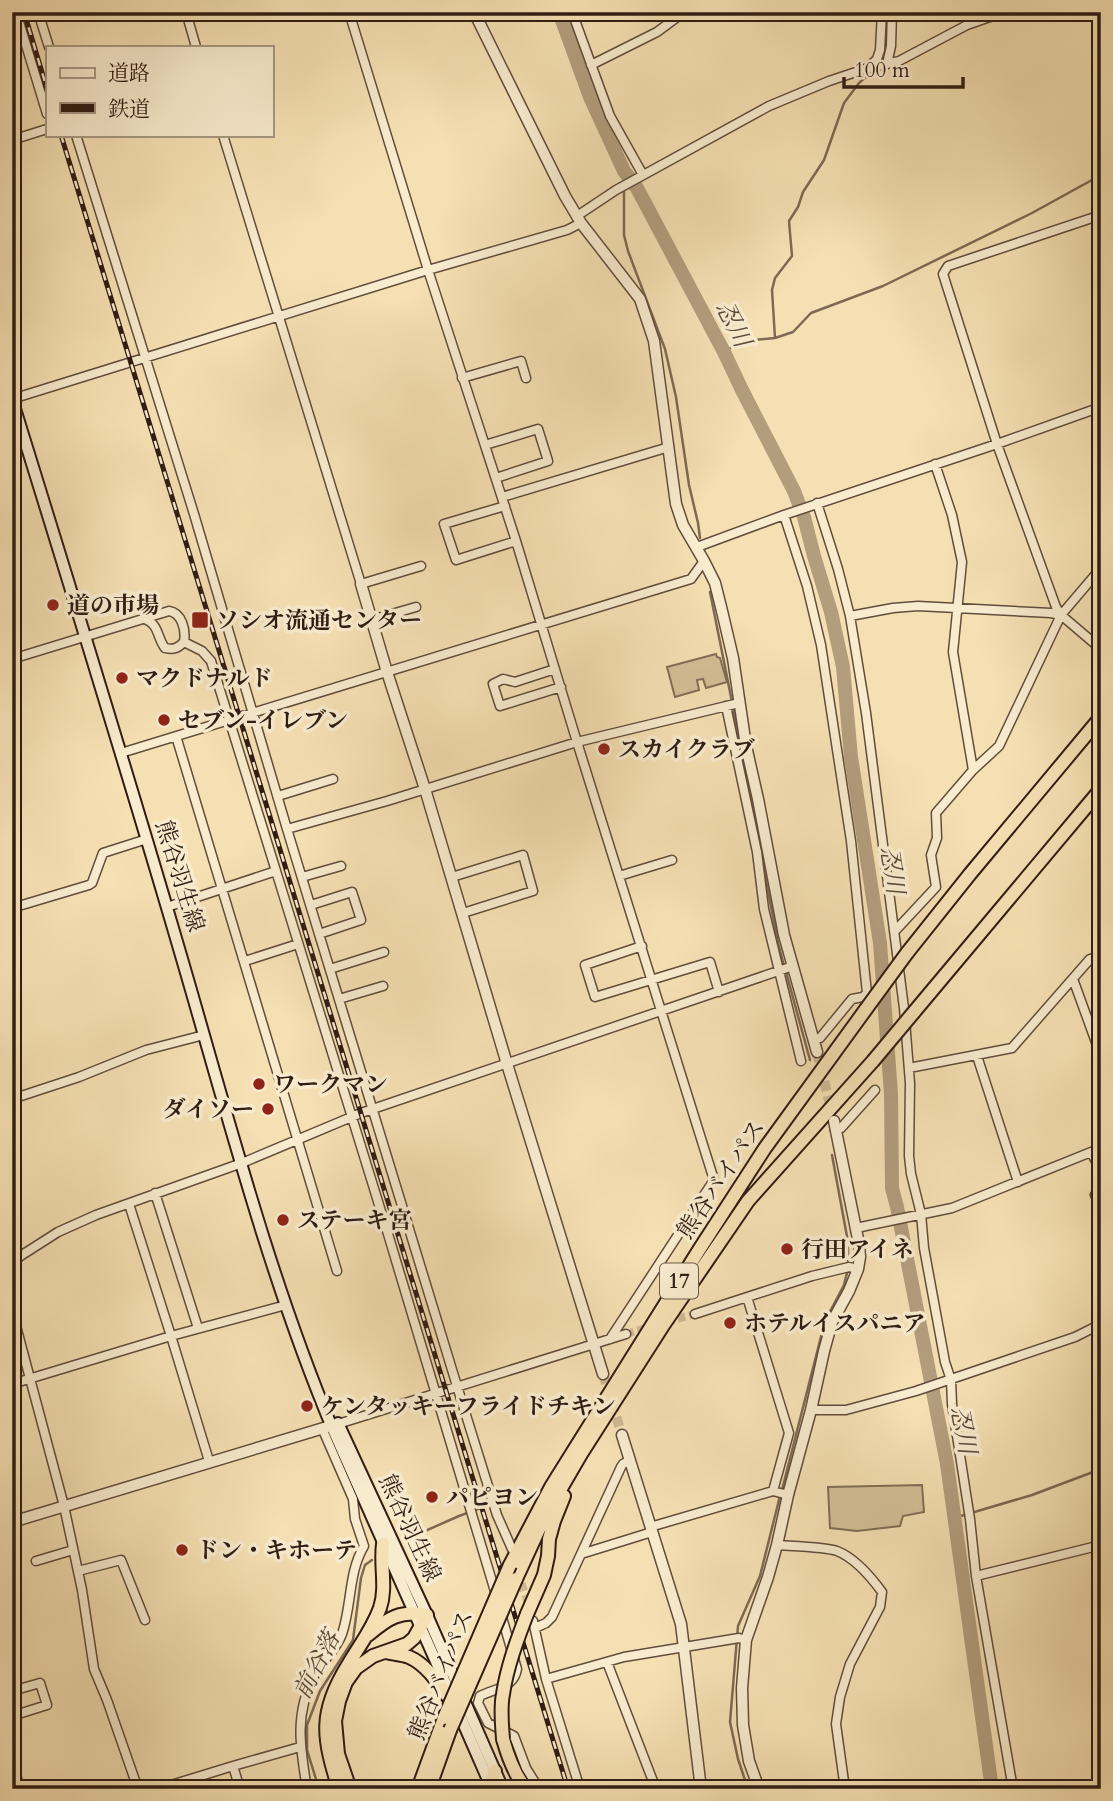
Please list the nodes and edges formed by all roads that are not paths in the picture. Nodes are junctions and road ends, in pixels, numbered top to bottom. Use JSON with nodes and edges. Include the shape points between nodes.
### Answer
{"nodes":[{"id":1,"x":16,"y":12,"type":"edge"},
{"id":2,"x":38,"y":12,"type":"edge"},
{"id":3,"x":186,"y":12,"type":"edge"},
{"id":4,"x":349,"y":12,"type":"edge"},
{"id":5,"x":474,"y":12,"type":"edge"},
{"id":6,"x":572,"y":12,"type":"edge"},
{"id":7,"x":684,"y":12,"type":"edge"},
{"id":8,"x":882,"y":12,"type":"edge"},
{"id":9,"x":892,"y":12,"type":"edge"},
{"id":10,"x":1003,"y":12,"type":"edge"},
{"id":11,"x":49,"y":46,"type":"edge"},
{"id":12,"x":196,"y":46,"type":"edge"},
{"id":13,"x":887,"y":64,"type":"junction"},
{"id":14,"x":591,"y":65,"type":"junction"},
{"id":15,"x":868,"y":68,"type":"junction"},
{"id":16,"x":857,"y":77,"type":"dead end"},
{"id":17,"x":46,"y":111,"type":"edge"},
{"id":18,"x":46,"y":129,"type":"edge"},
{"id":19,"x":76,"y":136,"type":"edge"},
{"id":20,"x":223,"y":136,"type":"edge"},
{"id":21,"x":12,"y":140,"type":"edge"},
{"id":22,"x":641,"y":177,"type":"junction"},
{"id":23,"x":1101,"y":215,"type":"edge"},
{"id":24,"x":579,"y":219,"type":"junction"},
{"id":25,"x":428,"y":270,"type":"junction"},
{"id":26,"x":279,"y":317,"type":"junction"},
{"id":27,"x":145,"y":358,"type":"junction"},
{"id":28,"x":462,"y":378,"type":"junction"},
{"id":29,"x":526,"y":378,"type":"dead end"},
{"id":30,"x":13,"y":404,"type":"edge"},
{"id":31,"x":1101,"y":407,"type":"edge"},
{"id":32,"x":997,"y":444,"type":"junction"},
{"id":33,"x":485,"y":445,"type":"junction"},
{"id":34,"x":669,"y":447,"type":"junction"},
{"id":35,"x":935,"y":464,"type":"junction"},
{"id":36,"x":496,"y":478,"type":"junction"},
{"id":37,"x":503,"y":501,"type":"junction"},
{"id":38,"x":817,"y":503,"type":"junction"},
{"id":39,"x":784,"y":515,"type":"junction"},
{"id":40,"x":516,"y":541,"type":"junction"},
{"id":41,"x":696,"y":547,"type":"junction"},
{"id":42,"x":705,"y":561,"type":"junction"},
{"id":43,"x":421,"y":566,"type":"dead end"},
{"id":44,"x":1101,"y":568,"type":"edge"},
{"id":45,"x":360,"y":584,"type":"junction"},
{"id":46,"x":416,"y":607,"type":"dead end"},
{"id":47,"x":957,"y":608,"type":"junction"},
{"id":48,"x":1061,"y":615,"type":"junction"},
{"id":49,"x":850,"y":616,"type":"junction"},
{"id":50,"x":144,"y":619,"type":"junction"},
{"id":51,"x":372,"y":621,"type":"junction"},
{"id":52,"x":542,"y":625,"type":"junction"},
{"id":53,"x":87,"y":637,"type":"junction"},
{"id":54,"x":184,"y":642,"type":"junction"},
{"id":55,"x":1101,"y":649,"type":"edge"},
{"id":56,"x":12,"y":659,"type":"edge"},
{"id":57,"x":555,"y":669,"type":"junction"},
{"id":58,"x":387,"y":672,"type":"junction"},
{"id":59,"x":561,"y":687,"type":"junction"},
{"id":60,"x":733,"y":704,"type":"junction"},
{"id":61,"x":253,"y":714,"type":"junction"},
{"id":62,"x":1101,"y":717,"type":"edge"},
{"id":63,"x":230,"y":721,"type":"junction"},
{"id":64,"x":176,"y":736,"type":"junction"},
{"id":65,"x":577,"y":742,"type":"junction"},
{"id":66,"x":121,"y":753,"type":"junction"},
{"id":67,"x":973,"y":770,"type":"junction"},
{"id":68,"x":332,"y":779,"type":"dead end"},
{"id":69,"x":425,"y":789,"type":"junction"},
{"id":70,"x":1101,"y":789,"type":"edge"},
{"id":71,"x":278,"y":796,"type":"junction"},
{"id":72,"x":287,"y":829,"type":"junction"},
{"id":73,"x":147,"y":839,"type":"junction"},
{"id":74,"x":672,"y":860,"type":"dead end"},
{"id":75,"x":341,"y":866,"type":"dead end"},
{"id":76,"x":276,"y":871,"type":"junction"},
{"id":77,"x":619,"y":876,"type":"junction"},
{"id":78,"x":302,"y":877,"type":"junction"},
{"id":79,"x":452,"y":877,"type":"junction"},
{"id":80,"x":221,"y":889,"type":"junction"},
{"id":81,"x":311,"y":905,"type":"junction"},
{"id":82,"x":167,"y":907,"type":"junction"},
{"id":83,"x":12,"y":908,"type":"edge"},
{"id":84,"x":463,"y":913,"type":"junction"},
{"id":85,"x":895,"y":931,"type":"junction"},
{"id":86,"x":319,"y":934,"type":"junction"},
{"id":87,"x":298,"y":944,"type":"junction"},
{"id":88,"x":642,"y":946,"type":"junction"},
{"id":89,"x":384,"y":951,"type":"dead end"},
{"id":90,"x":1101,"y":956,"type":"edge"},
{"id":91,"x":244,"y":961,"type":"junction"},
{"id":92,"x":786,"y":968,"type":"junction"},
{"id":93,"x":330,"y":969,"type":"junction"},
{"id":94,"x":1073,"y":979,"type":"junction"},
{"id":95,"x":652,"y":980,"type":"junction"},
{"id":96,"x":383,"y":986,"type":"dead end"},
{"id":97,"x":719,"y":992,"type":"junction"},
{"id":98,"x":339,"y":999,"type":"junction"},
{"id":99,"x":663,"y":1011,"type":"junction"},
{"id":100,"x":204,"y":1035,"type":"junction"},
{"id":101,"x":813,"y":1039,"type":"junction"},
{"id":102,"x":817,"y":1052,"type":"tunnel mouth"},
{"id":103,"x":977,"y":1056,"type":"junction"},
{"id":104,"x":1101,"y":1056,"type":"edge"},
{"id":105,"x":801,"y":1060,"type":"dead end"},
{"id":106,"x":507,"y":1064,"type":"junction"},
{"id":107,"x":909,"y":1068,"type":"junction"},
{"id":108,"x":875,"y":1090,"type":"dead end"},
{"id":109,"x":12,"y":1099,"type":"edge"},
{"id":110,"x":373,"y":1109,"type":"junction"},
{"id":111,"x":351,"y":1117,"type":"junction"},
{"id":112,"x":834,"y":1125,"type":"joint"},
{"id":113,"x":298,"y":1140,"type":"junction"},
{"id":114,"x":1101,"y":1148,"type":"edge"},
{"id":115,"x":1091,"y":1152,"type":"junction"},
{"id":116,"x":242,"y":1163,"type":"junction"},
{"id":117,"x":1101,"y":1171,"type":"edge"},
{"id":118,"x":1018,"y":1182,"type":"junction"},
{"id":119,"x":1101,"y":1190,"type":"edge"},
{"id":120,"x":155,"y":1193,"type":"junction"},
{"id":121,"x":129,"y":1204,"type":"junction"},
{"id":122,"x":1101,"y":1208,"type":"edge"},
{"id":123,"x":918,"y":1215,"type":"junction"},
{"id":124,"x":856,"y":1228,"type":"junction"},
{"id":125,"x":12,"y":1263,"type":"edge"},
{"id":126,"x":853,"y":1268,"type":"junction"},
{"id":127,"x":337,"y":1271,"type":"dead end"},
{"id":128,"x":747,"y":1297,"type":"junction"},
{"id":129,"x":286,"y":1305,"type":"junction"},
{"id":130,"x":12,"y":1311,"type":"edge"},
{"id":131,"x":695,"y":1314,"type":"tunnel mouth"},
{"id":132,"x":1101,"y":1324,"type":"edge"},
{"id":133,"x":198,"y":1328,"type":"junction"},
{"id":134,"x":626,"y":1334,"type":"tunnel mouth"},
{"id":135,"x":171,"y":1336,"type":"junction"},
{"id":136,"x":610,"y":1339,"type":"junction"},
{"id":137,"x":594,"y":1345,"type":"junction"},
{"id":138,"x":603,"y":1374,"type":"tunnel mouth"},
{"id":139,"x":31,"y":1379,"type":"junction"},
{"id":140,"x":948,"y":1381,"type":"junction"},
{"id":141,"x":12,"y":1384,"type":"edge"},
{"id":142,"x":457,"y":1386,"type":"junction"},
{"id":143,"x":435,"y":1393,"type":"junction"},
{"id":144,"x":811,"y":1410,"type":"junction"},
{"id":145,"x":330,"y":1426,"type":"junction"},
{"id":146,"x":622,"y":1435,"type":"tunnel mouth"},
{"id":147,"x":582,"y":1454,"type":"junction"},
{"id":148,"x":630,"y":1460,"type":"junction"},
{"id":149,"x":209,"y":1461,"type":"junction"},
{"id":150,"x":774,"y":1492,"type":"junction"},
{"id":151,"x":787,"y":1495,"type":"junction"},
{"id":152,"x":64,"y":1506,"type":"junction"},
{"id":153,"x":12,"y":1522,"type":"edge"},
{"id":154,"x":651,"y":1530,"type":"junction"},
{"id":155,"x":383,"y":1544,"type":"junction"},
{"id":156,"x":777,"y":1545,"type":"junction"},
{"id":157,"x":1101,"y":1545,"type":"edge"},
{"id":158,"x":512,"y":1549,"type":"dead end"},
{"id":159,"x":73,"y":1550,"type":"junction"},
{"id":160,"x":581,"y":1554,"type":"junction"},
{"id":161,"x":36,"y":1561,"type":"dead end"},
{"id":162,"x":78,"y":1570,"type":"junction"},
{"id":163,"x":976,"y":1576,"type":"junction"},
{"id":164,"x":421,"y":1614,"type":"junction"},
{"id":165,"x":145,"y":1620,"type":"dead end"},
{"id":166,"x":532,"y":1621,"type":"junction"},
{"id":167,"x":421,"y":1628,"type":"junction"},
{"id":168,"x":368,"y":1635,"type":"junction"},
{"id":169,"x":746,"y":1640,"type":"junction"},
{"id":170,"x":685,"y":1646,"type":"junction"},
{"id":171,"x":385,"y":1652,"type":"junction"},
{"id":172,"x":607,"y":1662,"type":"junction"},
{"id":173,"x":546,"y":1679,"type":"junction"},
{"id":174,"x":12,"y":1691,"type":"edge"},
{"id":175,"x":456,"y":1709,"type":"junction"},
{"id":176,"x":12,"y":1716,"type":"edge"},
{"id":177,"x":300,"y":1747,"type":"junction"},
{"id":178,"x":12,"y":1761,"type":"edge"},
{"id":179,"x":233,"y":1766,"type":"junction"},
{"id":180,"x":495,"y":1771,"type":"joint"},
{"id":181,"x":15,"y":1777,"type":"edge"},
{"id":182,"x":494,"y":1788,"type":"edge"},
{"id":183,"x":20,"y":1789,"type":"edge"},
{"id":184,"x":138,"y":1789,"type":"edge"},
{"id":185,"x":158,"y":1789,"type":"edge"},
{"id":186,"x":240,"y":1789,"type":"edge"},
{"id":187,"x":307,"y":1789,"type":"edge"},
{"id":188,"x":339,"y":1789,"type":"edge"},
{"id":189,"x":350,"y":1789,"type":"edge"},
{"id":190,"x":418,"y":1789,"type":"edge"},
{"id":191,"x":429,"y":1789,"type":"edge"},
{"id":192,"x":526,"y":1789,"type":"edge"},
{"id":193,"x":539,"y":1789,"type":"edge"},
{"id":194,"x":580,"y":1789,"type":"edge"},
{"id":195,"x":656,"y":1789,"type":"edge"},
{"id":196,"x":701,"y":1789,"type":"edge"},
{"id":197,"x":759,"y":1789,"type":"edge"},
{"id":198,"x":845,"y":1789,"type":"edge"},
{"id":199,"x":1013,"y":1789,"type":"edge"}],
"edges":[{"from":1,"to":17,"type":"street"},
{"from":2,"to":11,"type":"street"},
{"from":3,"to":12,"type":"street"},
{"from":4,"to":25,"type":"street"},
{"from":5,"to":24,"type":"street"},
{"from":6,"to":14,"type":"street"},
{"from":7,"to":14,"type":"street","via":[[657,32]]},
{"from":8,"to":15,"type":"street","via":[[880,50]]},
{"from":9,"to":13,"type":"street"},
{"from":10,"to":13,"type":"street"},
{"from":13,"to":15,"type":"street"},
{"from":14,"to":22,"type":"street","via":[[610,117]]},
{"from":15,"to":16,"type":"street"},
{"from":15,"to":22,"type":"street","via":[[769,106]]},
{"from":18,"to":21,"type":"street"},
{"from":19,"to":27,"type":"street"},
{"from":20,"to":26,"type":"street"},
{"from":22,"to":24,"type":"street"},
{"from":23,"to":32,"type":"street","via":[[948,266],[943,274]]},
{"from":24,"to":25,"type":"street","via":[[567,230]]},
{"from":24,"to":34,"type":"street","via":[[640,299],[654,341]]},
{"from":25,"to":26,"type":"street"},
{"from":25,"to":28,"type":"street"},
{"from":26,"to":27,"type":"street"},
{"from":26,"to":45,"type":"street"},
{"from":27,"to":30,"type":"street"},
{"from":27,"to":61,"type":"street"},
{"from":28,"to":29,"type":"street","via":[[521,360]]},
{"from":28,"to":33,"type":"street"},
{"from":30,"to":53,"type":"main road","name":"熊谷羽生線"},
{"from":31,"to":32,"type":"street"},
{"from":32,"to":35,"type":"street"},
{"from":32,"to":48,"type":"street"},
{"from":33,"to":36,"type":"street"},
{"from":33,"to":36,"type":"street","via":[[538,429],[548,461]]},
{"from":34,"to":37,"type":"street"},
{"from":34,"to":41,"type":"street","via":[[676,504]]},
{"from":35,"to":38,"type":"street"},
{"from":35,"to":47,"type":"street","via":[[962,562]]},
{"from":36,"to":37,"type":"street"},
{"from":37,"to":40,"type":"street"},
{"from":37,"to":40,"type":"street","via":[[444,524],[456,560]]},
{"from":38,"to":39,"type":"street"},
{"from":38,"to":49,"type":"street"},
{"from":39,"to":41,"type":"street"},
{"from":39,"to":101,"type":"street","via":[[821,645],[851,841],[867,993],[852,999],[820,1038]]},
{"from":40,"to":52,"type":"street"},
{"from":41,"to":42,"type":"street"},
{"from":42,"to":52,"type":"street","via":[[691,579]]},
{"from":42,"to":60,"type":"street","via":[[715,583],[733,658]]},
{"from":43,"to":45,"type":"street"},
{"from":44,"to":48,"type":"street"},
{"from":45,"to":51,"type":"street"},
{"from":46,"to":51,"type":"street"},
{"from":47,"to":48,"type":"street"},
{"from":47,"to":49,"type":"street","via":[[918,606]]},
{"from":47,"to":67,"type":"street","via":[[953,652]]},
{"from":48,"to":55,"type":"street"},
{"from":48,"to":67,"type":"street","via":[[999,746]]},
{"from":49,"to":85,"type":"street"},
{"from":50,"to":53,"type":"street"},
{"from":50,"to":54,"type":"street","via":[[156,626],[165,648],[179,648]]},
{"from":50,"to":54,"type":"street","via":[[175,612]]},
{"from":51,"to":58,"type":"street"},
{"from":52,"to":57,"type":"street"},
{"from":52,"to":58,"type":"street"},
{"from":53,"to":56,"type":"street"},
{"from":53,"to":66,"type":"main road","name":"熊谷羽生線"},
{"from":54,"to":63,"type":"street","via":[[211,661]]},
{"from":57,"to":59,"type":"street"},
{"from":57,"to":59,"type":"street","via":[[493,684],[500,706]]},
{"from":58,"to":61,"type":"street"},
{"from":58,"to":69,"type":"street"},
{"from":59,"to":65,"type":"street"},
{"from":60,"to":65,"type":"street"},
{"from":60,"to":92,"type":"street","via":[[784,935]]},
{"from":61,"to":63,"type":"street"},
{"from":61,"to":71,"type":"street"},
{"from":62,"to":190,"type":"highway","name":"熊谷バイパス","number":"17","bridge":true,"via":[[907,953],[765,1148],[699,1250],[551,1487],[510,1565]]},
{"from":63,"to":64,"type":"street"},
{"from":63,"to":76,"type":"street"},
{"from":64,"to":66,"type":"street"},
{"from":64,"to":80,"type":"street"},
{"from":65,"to":69,"type":"street"},
{"from":65,"to":77,"type":"street"},
{"from":66,"to":73,"type":"main road","name":"熊谷羽生線"},
{"from":67,"to":85,"type":"street","via":[[936,813],[937,838],[931,855],[936,887]]},
{"from":68,"to":71,"type":"street"},
{"from":69,"to":72,"type":"street"},
{"from":69,"to":79,"type":"street"},
{"from":70,"to":147,"type":"highway","name":"熊谷バイパス","number":"17","bridge":true,"via":[[873,1061],[748,1200]]},
{"from":71,"to":72,"type":"street"},
{"from":72,"to":78,"type":"street"},
{"from":73,"to":82,"type":"main road","name":"熊谷羽生線"},
{"from":73,"to":83,"type":"street","via":[[103,853],[89,885]]},
{"from":74,"to":77,"type":"street"},
{"from":75,"to":78,"type":"street"},
{"from":76,"to":80,"type":"street"},
{"from":76,"to":87,"type":"street"},
{"from":77,"to":88,"type":"street"},
{"from":78,"to":81,"type":"street"},
{"from":79,"to":84,"type":"street"},
{"from":79,"to":84,"type":"street","via":[[523,855],[533,891]]},
{"from":80,"to":82,"type":"street"},
{"from":80,"to":91,"type":"street"},
{"from":81,"to":86,"type":"street"},
{"from":81,"to":86,"type":"street","via":[[352,892],[361,920]]},
{"from":82,"to":100,"type":"main road","name":"熊谷羽生線"},
{"from":84,"to":106,"type":"street"},
{"from":85,"to":107,"type":"street"},
{"from":86,"to":93,"type":"street"},
{"from":87,"to":91,"type":"street"},
{"from":87,"to":111,"type":"street"},
{"from":88,"to":95,"type":"street"},
{"from":88,"to":95,"type":"street","via":[[585,965],[596,997]]},
{"from":89,"to":93,"type":"street"},
{"from":90,"to":94,"type":"street","via":[[1090,960]]},
{"from":91,"to":113,"type":"street"},
{"from":92,"to":97,"type":"street"},
{"from":92,"to":101,"type":"street"},
{"from":92,"to":105,"type":"street"},
{"from":93,"to":98,"type":"street"},
{"from":94,"to":103,"type":"street","via":[[1012,1048]]},
{"from":94,"to":104,"type":"street"},
{"from":95,"to":97,"type":"street","via":[[710,962]]},
{"from":95,"to":99,"type":"street"},
{"from":96,"to":98,"type":"street"},
{"from":97,"to":99,"type":"street"},
{"from":98,"to":110,"type":"street"},
{"from":99,"to":106,"type":"street"},
{"from":99,"to":136,"type":"street","via":[[714,1180]]},
{"from":100,"to":109,"type":"street","via":[[146,1050]]},
{"from":100,"to":116,"type":"main road","name":"熊谷羽生線"},
{"from":101,"to":102,"type":"street"},
{"from":103,"to":107,"type":"street"},
{"from":103,"to":118,"type":"street"},
{"from":106,"to":110,"type":"street"},
{"from":106,"to":137,"type":"street"},
{"from":107,"to":123,"type":"street","via":[[909,1156]]},
{"from":108,"to":112,"type":"street","via":[[841,1128]]},
{"from":110,"to":111,"type":"street"},
{"from":110,"to":142,"type":"street"},
{"from":111,"to":113,"type":"street"},
{"from":111,"to":143,"type":"street"},
{"from":112,"to":124,"type":"street"},
{"from":113,"to":116,"type":"street"},
{"from":113,"to":127,"type":"street"},
{"from":114,"to":115,"type":"street"},
{"from":115,"to":117,"type":"street"},
{"from":115,"to":118,"type":"street"},
{"from":116,"to":120,"type":"street"},
{"from":116,"to":129,"type":"main road","name":"熊谷羽生線"},
{"from":118,"to":123,"type":"street","via":[[953,1208]]},
{"from":119,"to":122,"type":"street","via":[[1095,1195]]},
{"from":120,"to":121,"type":"street"},
{"from":120,"to":133,"type":"street"},
{"from":121,"to":125,"type":"street","via":[[58,1233]]},
{"from":121,"to":135,"type":"street"},
{"from":123,"to":124,"type":"street"},
{"from":123,"to":140,"type":"street"},
{"from":124,"to":126,"type":"street","via":[[860,1257]]},
{"from":126,"to":128,"type":"street"},
{"from":126,"to":144,"type":"street","via":[[849,1291],[832,1322]]},
{"from":128,"to":131,"type":"street"},
{"from":128,"to":150,"type":"street","via":[[789,1433]]},
{"from":129,"to":133,"type":"street"},
{"from":129,"to":145,"type":"main road","name":"熊谷羽生線"},
{"from":130,"to":139,"type":"street"},
{"from":132,"to":140,"type":"street"},
{"from":133,"to":135,"type":"street"},
{"from":134,"to":136,"type":"street"},
{"from":135,"to":139,"type":"street"},
{"from":135,"to":149,"type":"street"},
{"from":136,"to":137,"type":"street"},
{"from":137,"to":138,"type":"street"},
{"from":137,"to":142,"type":"street"},
{"from":139,"to":141,"type":"street"},
{"from":139,"to":152,"type":"street"},
{"from":140,"to":144,"type":"street","via":[[846,1410]]},
{"from":140,"to":163,"type":"street"},
{"from":142,"to":143,"type":"street"},
{"from":142,"to":158,"type":"street"},
{"from":143,"to":145,"type":"street"},
{"from":143,"to":193,"type":"street","via":[[517,1669],[512,1683],[480,1696],[478,1703],[488,1723],[514,1736]]},
{"from":144,"to":151,"type":"street"},
{"from":145,"to":149,"type":"street"},
{"from":145,"to":155,"type":"main road","name":"熊谷羽生線"},
{"from":145,"to":164,"type":"main road","name":"熊谷羽生線"},
{"from":145,"to":177,"type":"street","via":[[364,1546],[357,1558],[341,1638],[316,1672],[306,1695]]},
{"from":146,"to":148,"type":"street"},
{"from":147,"to":166,"type":"highway","via":[[554,1521]]},
{"from":147,"to":191,"type":"highway","name":"熊谷バイパス","number":"17","bridge":true,"via":[[545,1516],[516,1579]]},
{"from":148,"to":154,"type":"street"},
{"from":148,"to":160,"type":"street","via":[[621,1467]]},
{"from":149,"to":152,"type":"street"},
{"from":150,"to":151,"type":"street"},
{"from":150,"to":154,"type":"street"},
{"from":151,"to":156,"type":"street"},
{"from":152,"to":153,"type":"street"},
{"from":152,"to":159,"type":"street"},
{"from":154,"to":160,"type":"street"},
{"from":154,"to":170,"type":"street"},
{"from":155,"to":164,"type":"main road","name":"熊谷羽生線"},
{"from":155,"to":168,"type":"highway","via":[[384,1590]]},
{"from":156,"to":169,"type":"street"},
{"from":156,"to":198,"type":"street","via":[[836,1551],[882,1592],[880,1607],[850,1664],[840,1697],[836,1724]]},
{"from":157,"to":163,"type":"street"},
{"from":159,"to":161,"type":"street"},
{"from":159,"to":162,"type":"street"},
{"from":160,"to":166,"type":"street","via":[[552,1617],[546,1623]]},
{"from":162,"to":165,"type":"street","via":[[121,1560]]},
{"from":162,"to":184,"type":"street","via":[[94,1670]]},
{"from":163,"to":199,"type":"street"},
{"from":164,"to":167,"type":"highway"},
{"from":164,"to":168,"type":"highway","via":[[395,1616]]},
{"from":164,"to":180,"type":"main road","name":"熊谷羽生線"},
{"from":166,"to":173,"type":"street"},
{"from":166,"to":192,"type":"highway","bridge":true,"via":[[516,1644],[501,1715],[507,1756]]},
{"from":167,"to":171,"type":"highway","via":[[407,1644]]},
{"from":167,"to":175,"type":"main road"},
{"from":168,"to":188,"type":"highway","via":[[334,1689],[326,1716],[326,1742]]},
{"from":169,"to":170,"type":"street"},
{"from":169,"to":197,"type":"street","via":[[743,1725]]},
{"from":170,"to":172,"type":"street"},
{"from":170,"to":196,"type":"street"},
{"from":171,"to":175,"type":"highway","via":[[421,1665]]},
{"from":171,"to":189,"type":"highway","via":[[356,1668],[339,1701],[335,1721],[338,1754]]},
{"from":172,"to":173,"type":"street"},
{"from":172,"to":195,"type":"street"},
{"from":173,"to":194,"type":"street"},
{"from":174,"to":176,"type":"street","via":[[40,1683],[47,1705]]},
{"from":175,"to":182,"type":"main road"},
{"from":177,"to":179,"type":"street"},
{"from":177,"to":187,"type":"street"},
{"from":178,"to":181,"type":"street"},
{"from":179,"to":185,"type":"street"},
{"from":179,"to":186,"type":"street"},
{"from":180,"to":182,"type":"highway"},
{"from":181,"to":183,"type":"street"}]}
